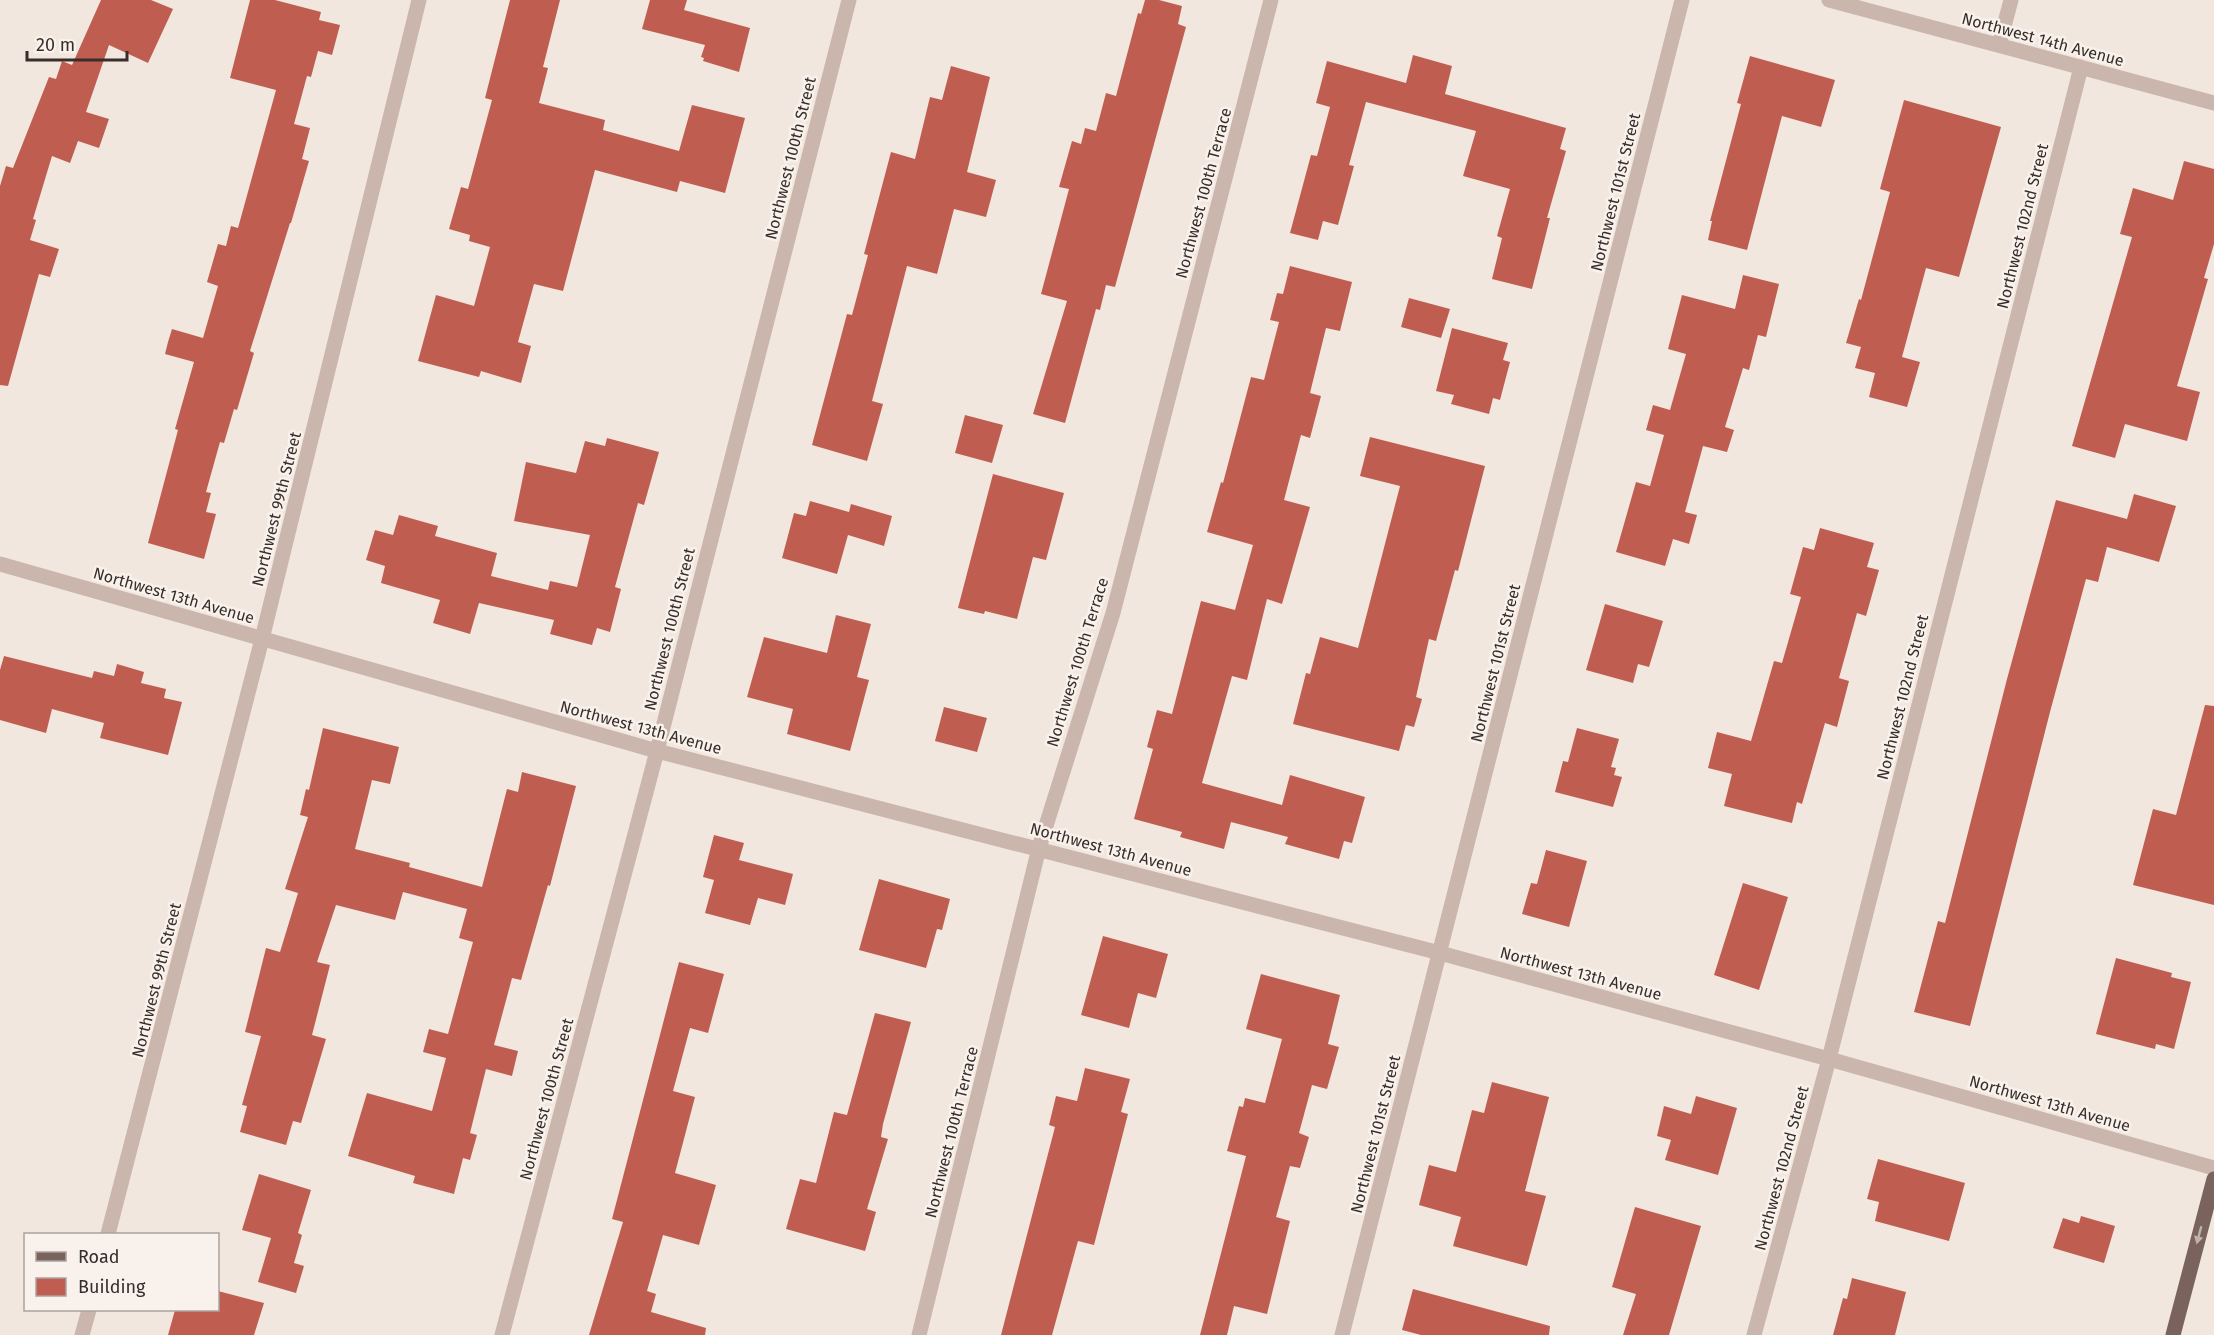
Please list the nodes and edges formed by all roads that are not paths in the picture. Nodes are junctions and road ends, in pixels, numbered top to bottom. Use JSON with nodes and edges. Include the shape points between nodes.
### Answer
{"nodes":[{"id":1,"x":419,"y":0,"type":"edge"},
{"id":2,"x":849,"y":0,"type":"edge"},
{"id":3,"x":1271,"y":0,"type":"edge"},
{"id":4,"x":1682,"y":0,"type":"edge"},
{"id":5,"x":1828,"y":0,"type":"edge"},
{"id":6,"x":2011,"y":0,"type":"edge"},
{"id":7,"x":1999,"y":45,"type":"junction"},
{"id":8,"x":2081,"y":67,"type":"junction"},
{"id":9,"x":2214,"y":103,"type":"edge"},
{"id":10,"x":0,"y":564,"type":"edge"},
{"id":11,"x":262,"y":639,"type":"junction"},
{"id":12,"x":657,"y":751,"type":"junction"},
{"id":13,"x":1039,"y":848,"type":"junction"},
{"id":14,"x":1440,"y":953,"type":"junction"},
{"id":15,"x":1828,"y":1059,"type":"junction"},
{"id":16,"x":2214,"y":1168,"type":"edge"},
{"id":17,"x":2214,"y":1179,"type":"edge"},
{"id":18,"x":108,"y":1233,"type":"edge"},
{"id":19,"x":89,"y":1311,"type":"edge"},
{"id":20,"x":82,"y":1335,"type":"edge"},
{"id":21,"x":502,"y":1335,"type":"edge"},
{"id":22,"x":919,"y":1335,"type":"edge"},
{"id":23,"x":1342,"y":1335,"type":"edge"},
{"id":24,"x":1754,"y":1335,"type":"edge"},
{"id":25,"x":2173,"y":1335,"type":"edge"}],
"edges":[{"from":1,"to":11,"type":"street","name":"Northwest 99th Street"},
{"from":2,"to":12,"type":"street","name":"Northwest 100th Street"},
{"from":3,"to":13,"type":"street","name":"Northwest 100th Terrace","via":[[1113,613]]},
{"from":4,"to":14,"type":"street","name":"Northwest 101st Street"},
{"from":5,"to":7,"type":"street","name":"Northwest 14th Avenue"},
{"from":6,"to":7,"type":"street"},
{"from":7,"to":8,"type":"street","name":"Northwest 14th Avenue"},
{"from":8,"to":9,"type":"street","name":"Northwest 14th Avenue"},
{"from":8,"to":15,"type":"street","name":"Northwest 102nd Street"},
{"from":10,"to":11,"type":"street","name":"Northwest 13th Avenue"},
{"from":11,"to":12,"type":"street","name":"Northwest 13th Avenue"},
{"from":11,"to":18,"type":"street","name":"Northwest 99th Street"},
{"from":12,"to":13,"type":"street","name":"Northwest 13th Avenue"},
{"from":12,"to":21,"type":"street","name":"Northwest 100th Street"},
{"from":13,"to":14,"type":"street","name":"Northwest 13th Avenue"},
{"from":13,"to":22,"type":"street","name":"Northwest 100th Terrace"},
{"from":14,"to":15,"type":"street","name":"Northwest 13th Avenue"},
{"from":14,"to":23,"type":"street","name":"Northwest 101st Street"},
{"from":15,"to":16,"type":"street","name":"Northwest 13th Avenue"},
{"from":15,"to":24,"type":"street","name":"Northwest 102nd Street"},
{"from":17,"to":25,"type":"main road","one_way":true},
{"from":19,"to":20,"type":"street"}]}
